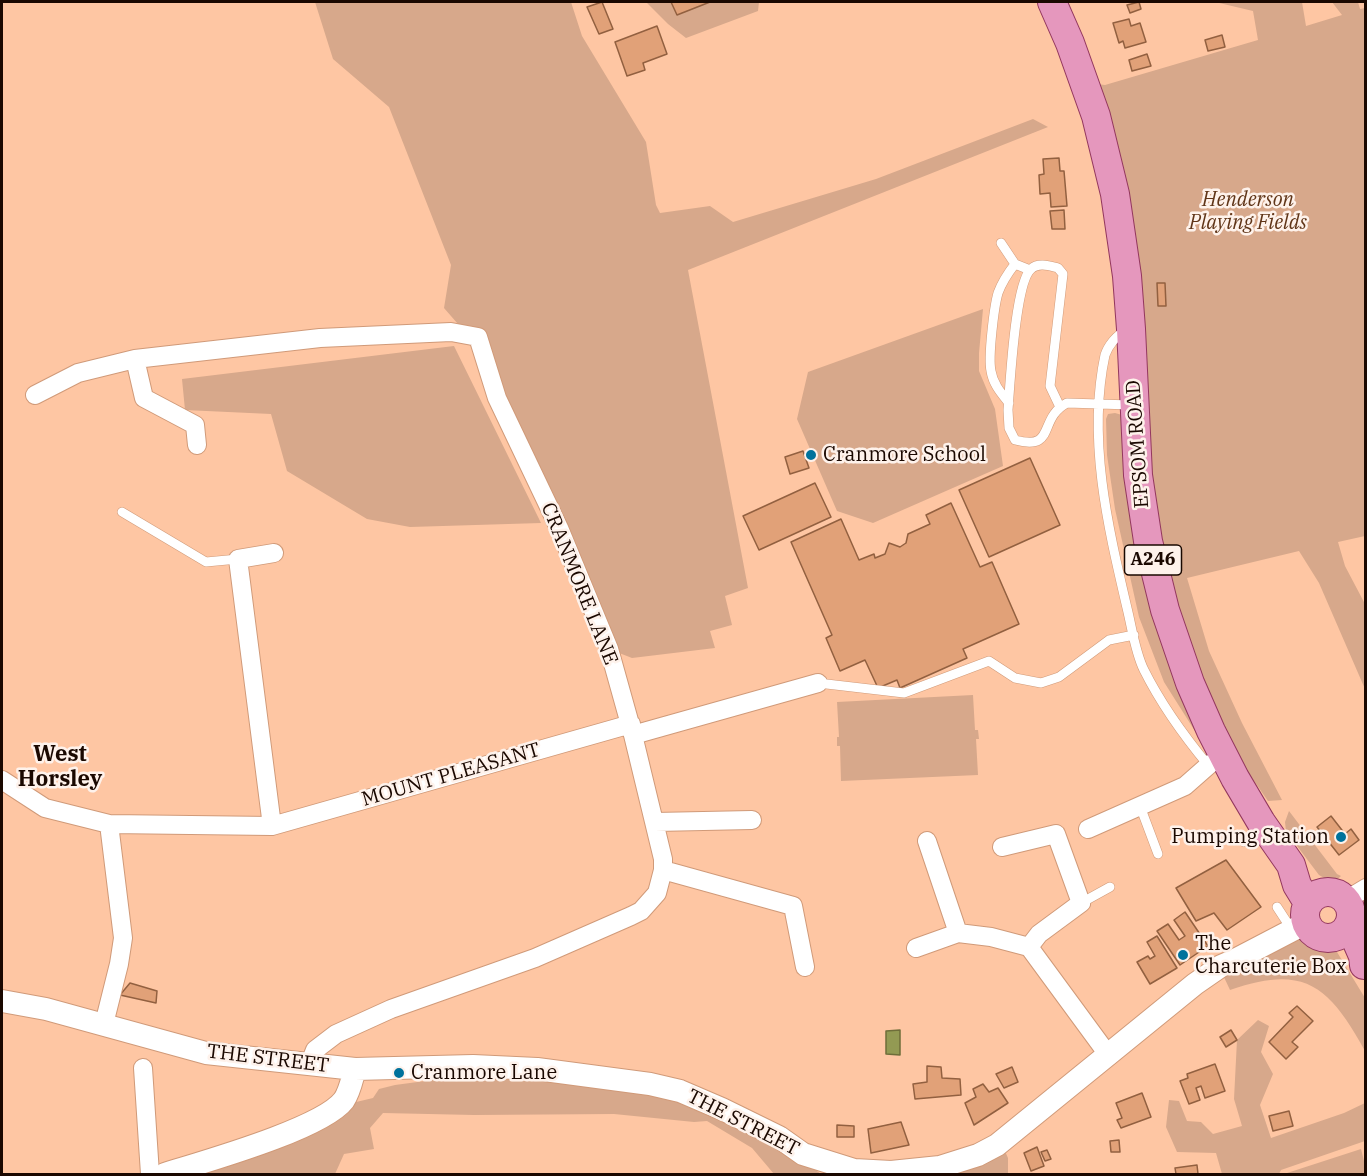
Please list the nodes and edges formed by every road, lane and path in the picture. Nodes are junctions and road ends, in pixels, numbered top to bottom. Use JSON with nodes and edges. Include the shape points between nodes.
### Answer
{"nodes":[{"id":1,"x":1052,"y":2,"type":"edge"},
{"id":2,"x":1001,"y":243,"type":"dead end"},
{"id":3,"x":1014,"y":264,"type":"junction"},
{"id":4,"x":1030,"y":270,"type":"junction"},
{"id":5,"x":1131,"y":329,"type":"junction"},
{"id":6,"x":135,"y":359,"type":"junction"},
{"id":7,"x":35,"y":395,"type":"dead end"},
{"id":8,"x":1009,"y":403,"type":"junction"},
{"id":9,"x":1098,"y":405,"type":"junction"},
{"id":10,"x":1134,"y":405,"type":"junction"},
{"id":11,"x":1060,"y":407,"type":"junction"},
{"id":12,"x":197,"y":444,"type":"dead end"},
{"id":13,"x":122,"y":512,"type":"dead end"},
{"id":14,"x":274,"y":553,"type":"dead end"},
{"id":15,"x":238,"y":559,"type":"junction"},
{"id":16,"x":1134,"y":635,"type":"junction"},
{"id":17,"x":818,"y":683,"type":"joint"},
{"id":18,"x":632,"y":730,"type":"junction"},
{"id":19,"x":1210,"y":764,"type":"junction"},
{"id":20,"x":2,"y":775,"type":"edge"},
{"id":21,"x":1235,"y":778,"type":"junction"},
{"id":22,"x":2,"y":780,"type":"edge"},
{"id":23,"x":1140,"y":806,"type":"junction"},
{"id":24,"x":752,"y":820,"type":"dead end"},
{"id":25,"x":654,"y":822,"type":"junction"},
{"id":26,"x":108,"y":824,"type":"junction"},
{"id":27,"x":272,"y":826,"type":"junction"},
{"id":28,"x":1088,"y":829,"type":"dead end"},
{"id":29,"x":927,"y":841,"type":"dead end"},
{"id":30,"x":1002,"y":847,"type":"dead end"},
{"id":31,"x":1158,"y":854,"type":"dead end"},
{"id":32,"x":663,"y":870,"type":"junction"},
{"id":33,"x":1110,"y":887,"type":"dead end"},
{"id":34,"x":1081,"y":903,"type":"junction"},
{"id":35,"x":1277,"y":907,"type":"dead end"},
{"id":36,"x":1328,"y":912,"type":"edge"},
{"id":37,"x":958,"y":933,"type":"junction"},
{"id":38,"x":1029,"y":947,"type":"junction"},
{"id":39,"x":916,"y":948,"type":"dead end"},
{"id":40,"x":1365,"y":966,"type":"edge"},
{"id":41,"x":805,"y":967,"type":"dead end"},
{"id":42,"x":2,"y":1001,"type":"edge"},
{"id":43,"x":104,"y":1024,"type":"junction"},
{"id":44,"x":1109,"y":1056,"type":"junction"},
{"id":45,"x":309,"y":1065,"type":"junction"},
{"id":46,"x":143,"y":1068,"type":"dead end"},
{"id":47,"x":355,"y":1069,"type":"junction"},
{"id":48,"x":842,"y":1171,"type":"edge"},
{"id":49,"x":150,"y":1174,"type":"edge"},
{"id":50,"x":165,"y":1174,"type":"edge"}],
"edges":[{"from":1,"to":5,"type":"main road","name":"EPSOM ROAD","number":"A246","via":[[1086,86],[1110,168]]},
{"from":2,"to":3,"type":"lane"},
{"from":3,"to":4,"type":"lane"},
{"from":3,"to":8,"type":"lane","via":[[998,294],[990,370],[995,385]]},
{"from":4,"to":8,"type":"lane","via":[[1020,296]]},
{"from":4,"to":11,"type":"lane","via":[[1037,265],[1047,266],[1058,268],[1063,274],[1050,386]]},
{"from":5,"to":9,"type":"lane","via":[[1122,332],[1107,348]]},
{"from":5,"to":10,"type":"main road","name":"EPSOM ROAD","number":"A246"},
{"from":6,"to":7,"type":"street","name":"CRANMORE LANE","via":[[78,373]]},
{"from":6,"to":12,"type":"street","via":[[144,398],[195,425]]},
{"from":6,"to":18,"type":"street","name":"CRANMORE LANE","via":[[320,338],[452,332],[478,337],[497,398],[559,528],[609,649]]},
{"from":8,"to":11,"type":"lane","via":[[1009,428],[1015,440],[1035,443],[1043,438]]},
{"from":9,"to":10,"type":"lane"},
{"from":9,"to":11,"type":"lane","via":[[1067,403]]},
{"from":9,"to":16,"type":"lane","via":[[1101,475]]},
{"from":10,"to":21,"type":"main road","name":"EPSOM ROAD","number":"A246","via":[[1139,486],[1158,585],[1190,683]]},
{"from":13,"to":15,"type":"lane","via":[[206,562]]},
{"from":14,"to":15,"type":"street"},
{"from":15,"to":27,"type":"street"},
{"from":16,"to":17,"type":"lane","via":[[1109,640],[1059,677],[1041,683],[1015,678],[989,661],[903,693]]},
{"from":16,"to":19,"type":"lane","via":[[1143,669],[1187,740]]},
{"from":17,"to":18,"type":"street","name":"MOUNT PLEASANT"},
{"from":18,"to":25,"type":"street","name":"CRANMORE LANE"},
{"from":18,"to":27,"type":"street","name":"MOUNT PLEASANT"},
{"from":19,"to":21,"type":"lane"},
{"from":19,"to":23,"type":"street","via":[[1185,786]]},
{"from":20,"to":22,"type":"street"},
{"from":21,"to":36,"type":"main road","name":"EPSOM ROAD","number":"A246","via":[[1256,836],[1309,877]]},
{"from":22,"to":26,"type":"street","name":"MOUNT PLEASANT","via":[[45,808]]},
{"from":23,"to":28,"type":"street"},
{"from":23,"to":31,"type":"lane"},
{"from":24,"to":25,"type":"street"},
{"from":25,"to":32,"type":"street","name":"CRANMORE LANE"},
{"from":26,"to":27,"type":"street","name":"MOUNT PLEASANT"},
{"from":26,"to":43,"type":"street","via":[[123,938]]},
{"from":29,"to":37,"type":"street"},
{"from":30,"to":34,"type":"street","via":[[1056,834]]},
{"from":32,"to":41,"type":"street","via":[[793,906]]},
{"from":32,"to":45,"type":"street","name":"CRANMORE LANE","via":[[657,893],[641,911],[535,958],[419,998],[336,1034],[315,1050]]},
{"from":33,"to":34,"type":"lane"},
{"from":34,"to":38,"type":"street","via":[[1039,934]]},
{"from":35,"to":36,"type":"lane"},
{"from":36,"to":40,"type":"main road","number":"A246","via":[[1363,956]]},
{"from":36,"to":44,"type":"street","name":"THE STREET","via":[[1221,966]]},
{"from":37,"to":38,"type":"street"},
{"from":37,"to":39,"type":"street"},
{"from":38,"to":44,"type":"street"},
{"from":42,"to":43,"type":"street","name":"THE STREET"},
{"from":43,"to":45,"type":"street","name":"THE STREET","via":[[206,1053]]},
{"from":44,"to":48,"type":"street","name":"THE STREET","via":[[1014,1133],[978,1155],[915,1171]]},
{"from":45,"to":47,"type":"street","name":"THE STREET"},
{"from":46,"to":49,"type":"street"},
{"from":47,"to":48,"type":"street","name":"THE STREET","via":[[537,1069],[650,1084],[680,1091],[723,1109]]},
{"from":47,"to":50,"type":"street","via":[[344,1099],[323,1116],[250,1147]]}]}
